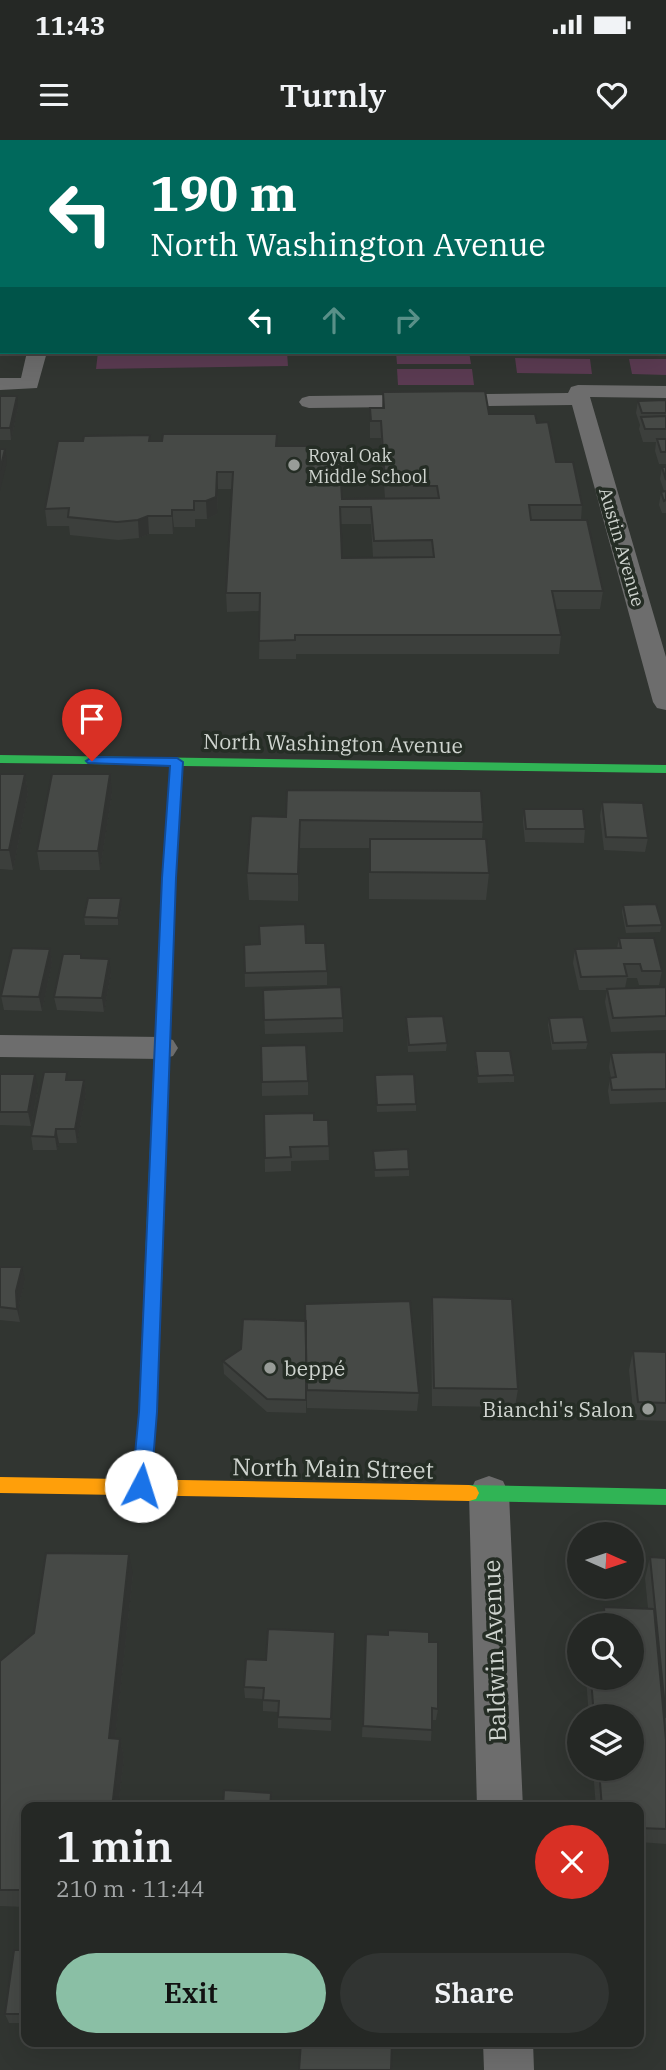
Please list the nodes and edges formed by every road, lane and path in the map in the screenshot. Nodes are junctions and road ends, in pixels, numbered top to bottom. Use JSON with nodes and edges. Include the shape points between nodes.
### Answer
{"nodes":[{"id":1,"x":37,"y":354,"type":"edge"},
{"id":2,"x":0,"y":384,"type":"edge"},
{"id":3,"x":666,"y":392,"type":"edge"},
{"id":4,"x":579,"y":395,"type":"junction"},
{"id":5,"x":309,"y":402,"type":"dead end"},
{"id":6,"x":666,"y":702,"type":"edge"},
{"id":7,"x":0,"y":759,"type":"edge"},
{"id":8,"x":177,"y":762,"type":"junction"},
{"id":9,"x":666,"y":769,"type":"edge"},
{"id":10,"x":0,"y":1046,"type":"edge"},
{"id":11,"x":162,"y":1048,"type":"junction"},
{"id":12,"x":0,"y":1485,"type":"edge"},
{"id":13,"x":141,"y":1486,"type":"junction"},
{"id":14,"x":489,"y":1494,"type":"junction"},
{"id":15,"x":666,"y":1497,"type":"edge"},
{"id":16,"x":500,"y":1802,"type":"edge"},
{"id":17,"x":508,"y":2047,"type":"edge"},
{"id":18,"x":509,"y":2070,"type":"edge"}],
"edges":[{"from":1,"to":2,"type":"street","via":[[30,384]]},
{"from":3,"to":4,"type":"street"},
{"from":4,"to":5,"type":"street"},
{"from":4,"to":6,"type":"street","name":"Austin Avenue"},
{"from":7,"to":8,"type":"street","name":"North Washington Avenue"},
{"from":8,"to":9,"type":"street","name":"North Washington Avenue"},
{"from":8,"to":11,"type":"street"},
{"from":10,"to":11,"type":"street"},
{"from":11,"to":13,"type":"street"},
{"from":12,"to":13,"type":"street","name":"North Main Street"},
{"from":13,"to":14,"type":"street","name":"North Main Street"},
{"from":14,"to":15,"type":"street","name":"North Main Street"},
{"from":14,"to":16,"type":"street","name":"Baldwin Avenue"},
{"from":17,"to":18,"type":"street"}]}
